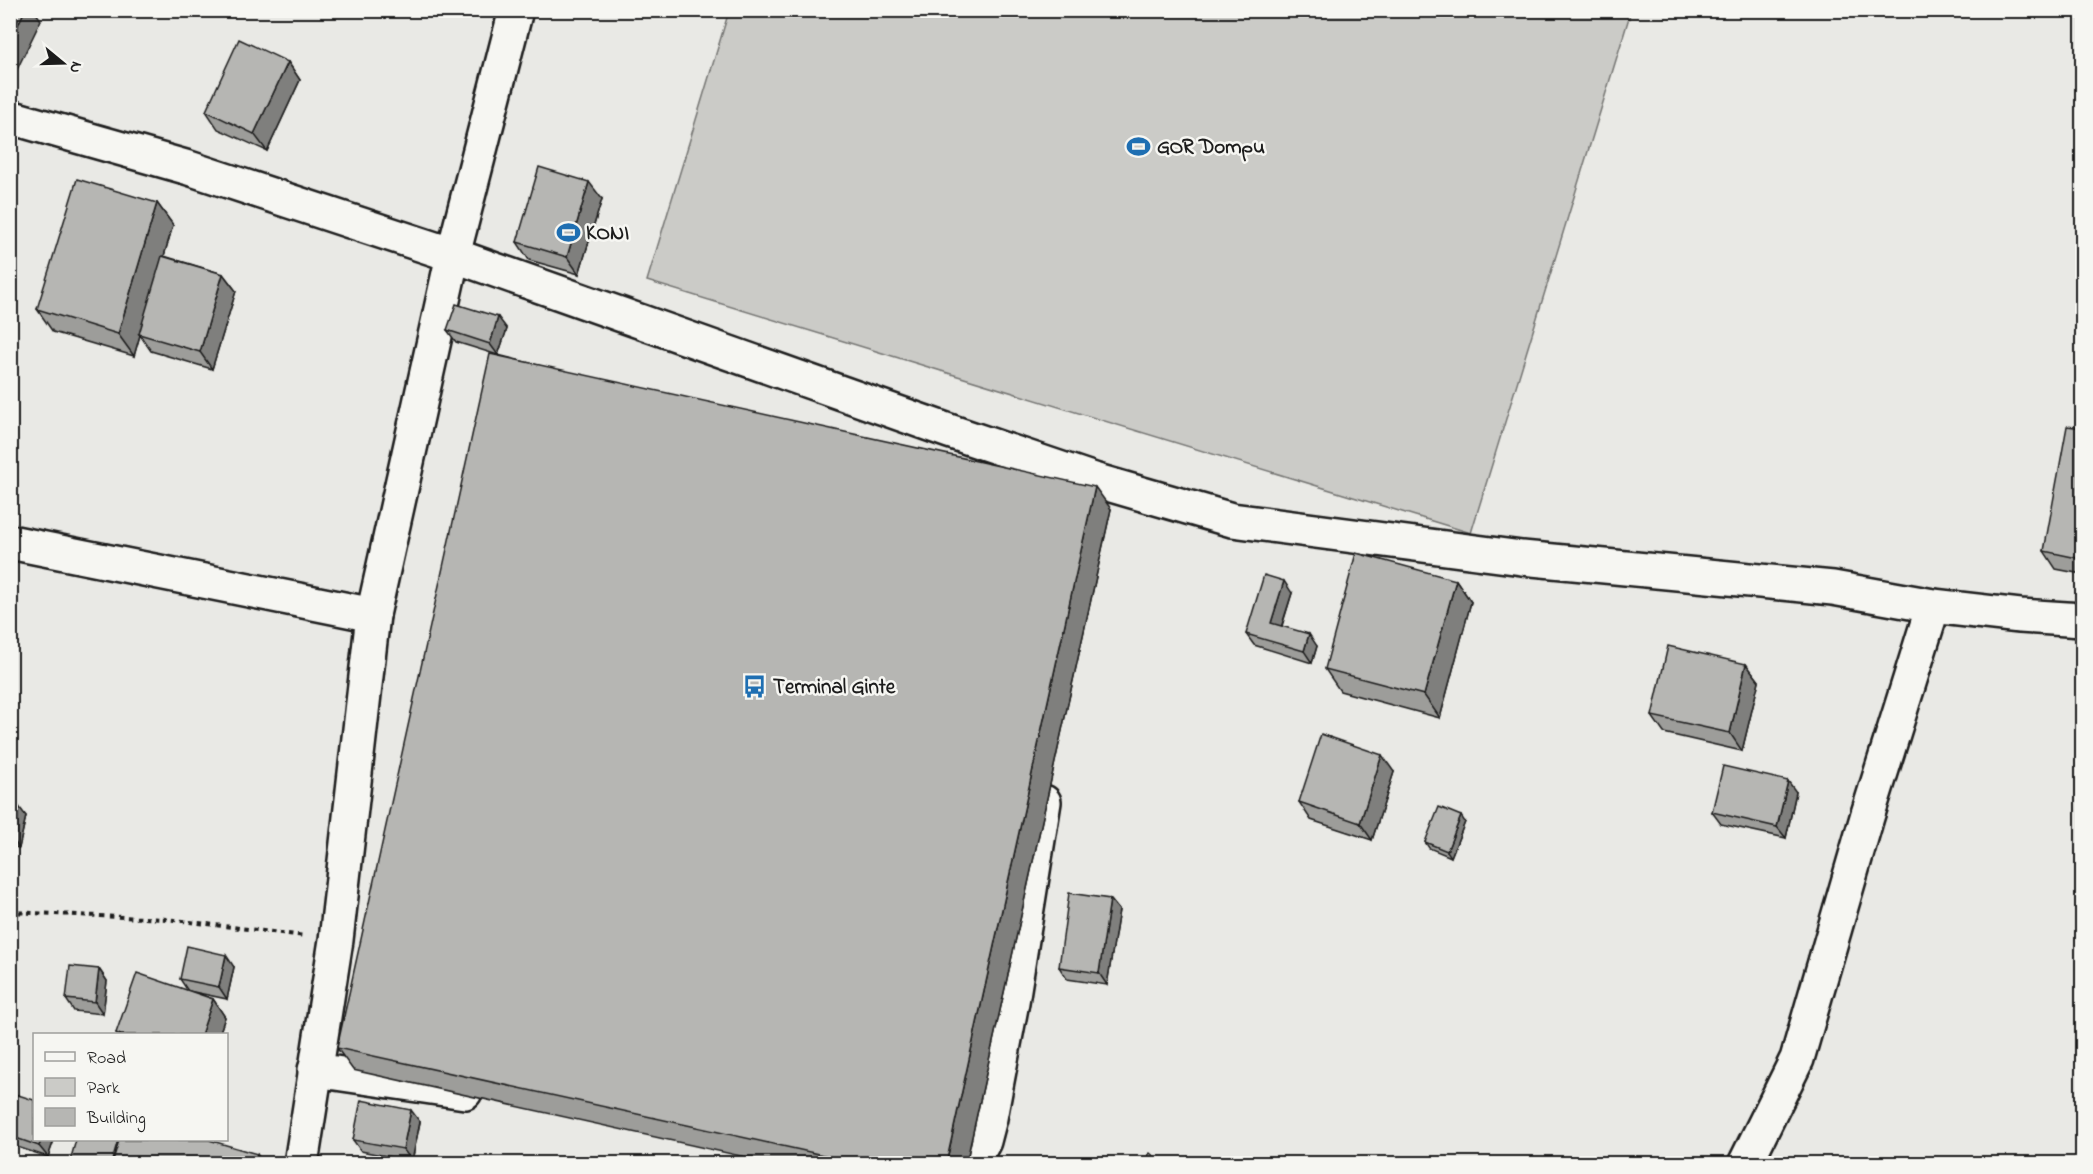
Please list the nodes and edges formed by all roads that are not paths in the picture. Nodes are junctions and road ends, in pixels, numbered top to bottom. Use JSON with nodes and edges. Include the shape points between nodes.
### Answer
{"nodes":[{"id":1,"x":516,"y":10,"type":"edge"},
{"id":2,"x":10,"y":117,"type":"edge"},
{"id":3,"x":453,"y":255,"type":"junction"},
{"id":4,"x":1094,"y":480,"type":"junction"},
{"id":5,"x":1088,"y":514,"type":"edge"},
{"id":6,"x":10,"y":543,"type":"edge"},
{"id":7,"x":1933,"y":606,"type":"junction"},
{"id":8,"x":373,"y":615,"type":"junction"},
{"id":9,"x":2082,"y":620,"type":"edge"},
{"id":10,"x":1048,"y":770,"type":"dead end"},
{"id":11,"x":315,"y":1070,"type":"junction"},
{"id":12,"x":499,"y":1096,"type":"edge"},
{"id":13,"x":301,"y":1164,"type":"edge"},
{"id":14,"x":969,"y":1164,"type":"edge"},
{"id":15,"x":1745,"y":1164,"type":"edge"}],
"edges":[{"from":1,"to":3,"type":"main road"},
{"from":2,"to":3,"type":"main road","via":[[189,168]]},
{"from":3,"to":4,"type":"main road"},
{"from":3,"to":8,"type":"main road"},
{"from":4,"to":5,"type":"main road"},
{"from":4,"to":7,"type":"main road","via":[[1232,520],[1522,558],[1833,588]]},
{"from":6,"to":8,"type":"main road"},
{"from":7,"to":9,"type":"main road"},
{"from":7,"to":15,"type":"main road","via":[[1797,1059]]},
{"from":8,"to":11,"type":"main road","via":[[336,940]]},
{"from":10,"to":14,"type":"main road","via":[[990,1118],[984,1141]]},
{"from":11,"to":12,"type":"main road"},
{"from":11,"to":13,"type":"main road"}]}
